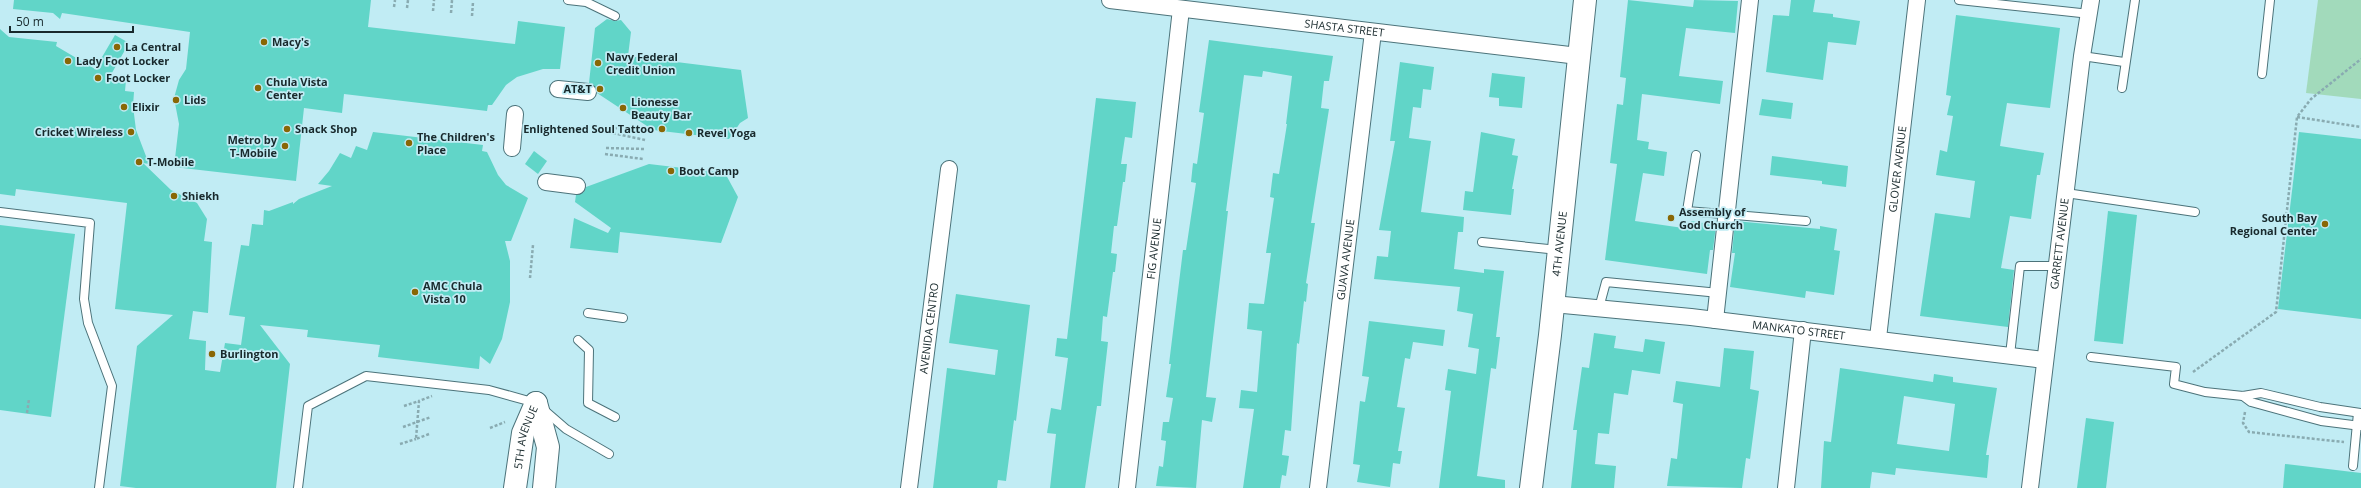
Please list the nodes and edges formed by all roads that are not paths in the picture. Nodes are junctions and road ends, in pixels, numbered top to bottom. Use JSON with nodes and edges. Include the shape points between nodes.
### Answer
{"nodes":[{"id":1,"x":568,"y":0,"type":"edge"},
{"id":2,"x":1110,"y":0,"type":"edge"},
{"id":3,"x":1585,"y":0,"type":"edge"},
{"id":4,"x":1750,"y":0,"type":"edge"},
{"id":5,"x":1917,"y":0,"type":"edge"},
{"id":6,"x":1959,"y":0,"type":"edge"},
{"id":7,"x":2135,"y":0,"type":"edge"},
{"id":8,"x":2270,"y":0,"type":"edge"},
{"id":9,"x":2090,"y":7,"type":"edge"},
{"id":10,"x":1181,"y":8,"type":"junction"},
{"id":11,"x":615,"y":16,"type":"dead end"},
{"id":12,"x":1373,"y":32,"type":"junction"},
{"id":13,"x":1578,"y":56,"type":"junction"},
{"id":14,"x":2082,"y":56,"type":"junction"},
{"id":15,"x":2124,"y":62,"type":"junction"},
{"id":16,"x":2262,"y":74,"type":"dead end"},
{"id":17,"x":2122,"y":88,"type":"dead end"},
{"id":18,"x":558,"y":89,"type":"dead end"},
{"id":19,"x":588,"y":92,"type":"dead end"},
{"id":20,"x":515,"y":114,"type":"dead end"},
{"id":21,"x":512,"y":148,"type":"dead end"},
{"id":22,"x":1696,"y":155,"type":"dead end"},
{"id":23,"x":949,"y":169,"type":"dead end"},
{"id":24,"x":546,"y":182,"type":"dead end"},
{"id":25,"x":577,"y":186,"type":"dead end"},
{"id":26,"x":2066,"y":193,"type":"junction"},
{"id":27,"x":0,"y":212,"type":"edge"},
{"id":28,"x":2195,"y":212,"type":"dead end"},
{"id":29,"x":1727,"y":214,"type":"junction"},
{"id":30,"x":1806,"y":221,"type":"dead end"},
{"id":31,"x":1482,"y":242,"type":"dead end"},
{"id":32,"x":1559,"y":250,"type":"junction"},
{"id":33,"x":2057,"y":266,"type":"junction"},
{"id":34,"x":1719,"y":292,"type":"junction"},
{"id":35,"x":1553,"y":304,"type":"junction"},
{"id":36,"x":1599,"y":308,"type":"junction"},
{"id":37,"x":588,"y":313,"type":"dead end"},
{"id":38,"x":623,"y":318,"type":"dead end"},
{"id":39,"x":1715,"y":320,"type":"junction"},
{"id":40,"x":1803,"y":330,"type":"junction"},
{"id":41,"x":1878,"y":338,"type":"junction"},
{"id":42,"x":578,"y":340,"type":"dead end"},
{"id":43,"x":2010,"y":355,"type":"junction"},
{"id":44,"x":2091,"y":357,"type":"dead end"},
{"id":45,"x":2044,"y":360,"type":"junction"},
{"id":46,"x":2243,"y":396,"type":"junction"},
{"id":47,"x":536,"y":402,"type":"junction"},
{"id":48,"x":2360,"y":413,"type":"edge"},
{"id":49,"x":615,"y":417,"type":"dead end"},
{"id":50,"x":2359,"y":426,"type":"edge"},
{"id":51,"x":609,"y":454,"type":"dead end"},
{"id":52,"x":2354,"y":466,"type":"dead end"},
{"id":53,"x":99,"y":488,"type":"edge"},
{"id":54,"x":298,"y":488,"type":"edge"},
{"id":55,"x":515,"y":488,"type":"edge"},
{"id":56,"x":544,"y":488,"type":"edge"},
{"id":57,"x":909,"y":488,"type":"edge"},
{"id":58,"x":1127,"y":488,"type":"edge"},
{"id":59,"x":1318,"y":488,"type":"edge"},
{"id":60,"x":1531,"y":488,"type":"edge"},
{"id":61,"x":1786,"y":488,"type":"edge"},
{"id":62,"x":2030,"y":488,"type":"edge"}],
"edges":[{"from":1,"to":11,"type":"lane","via":[[586,2]]},
{"from":2,"to":10,"type":"street","name":"SHASTA STREET"},
{"from":3,"to":13,"type":"main road","name":"4TH AVENUE"},
{"from":4,"to":29,"type":"street"},
{"from":5,"to":41,"type":"street","name":"GLOVER AVENUE"},
{"from":6,"to":9,"type":"lane"},
{"from":7,"to":15,"type":"lane","via":[[2131,36]]},
{"from":8,"to":16,"type":"lane"},
{"from":9,"to":14,"type":"street","name":"GARRETT AVENUE"},
{"from":10,"to":12,"type":"street","name":"SHASTA STREET"},
{"from":10,"to":58,"type":"street","name":"FIG AVENUE"},
{"from":12,"to":13,"type":"street","name":"SHASTA STREET"},
{"from":12,"to":59,"type":"street","name":"GUAVA AVENUE"},
{"from":13,"to":32,"type":"main road","name":"4TH AVENUE"},
{"from":14,"to":15,"type":"lane"},
{"from":14,"to":26,"type":"street","name":"GARRETT AVENUE"},
{"from":15,"to":17,"type":"lane"},
{"from":18,"to":19,"type":"street"},
{"from":20,"to":21,"type":"street"},
{"from":22,"to":29,"type":"lane","via":[[1687,211]]},
{"from":23,"to":57,"type":"street","name":"AVENIDA CENTRO"},
{"from":24,"to":25,"type":"street"},
{"from":26,"to":28,"type":"lane"},
{"from":26,"to":33,"type":"street","name":"GARRETT AVENUE"},
{"from":27,"to":53,"type":"lane","via":[[90,224],[85,305],[88,323],[112,386]]},
{"from":29,"to":30,"type":"lane"},
{"from":29,"to":34,"type":"street"},
{"from":31,"to":32,"type":"lane"},
{"from":32,"to":35,"type":"main road","name":"4TH AVENUE"},
{"from":33,"to":43,"type":"lane","via":[[2020,266]]},
{"from":33,"to":45,"type":"street","name":"GARRETT AVENUE"},
{"from":34,"to":36,"type":"lane","via":[[1606,282]]},
{"from":34,"to":39,"type":"street"},
{"from":35,"to":36,"type":"street","name":"MANKATO STREET"},
{"from":35,"to":60,"type":"main road","name":"4TH AVENUE"},
{"from":36,"to":39,"type":"street","name":"MANKATO STREET"},
{"from":37,"to":38,"type":"lane"},
{"from":39,"to":40,"type":"street","name":"MANKATO STREET"},
{"from":40,"to":41,"type":"street","name":"MANKATO STREET"},
{"from":40,"to":61,"type":"street"},
{"from":41,"to":43,"type":"street","name":"MANKATO STREET"},
{"from":42,"to":49,"type":"lane","via":[[589,350],[588,403]]},
{"from":43,"to":45,"type":"street","name":"MANKATO STREET"},
{"from":44,"to":46,"type":"lane","via":[[2176,367],[2174,384],[2205,392]]},
{"from":45,"to":62,"type":"street","name":"GARRETT AVENUE"},
{"from":46,"to":48,"type":"lane","via":[[2261,393],[2320,407]]},
{"from":46,"to":50,"type":"lane","via":[[2251,402],[2321,421]]},
{"from":47,"to":51,"type":"lane","via":[[566,429]]},
{"from":47,"to":54,"type":"lane","via":[[489,390],[366,376],[308,406]]},
{"from":47,"to":55,"type":"main road","name":"5TH AVENUE","via":[[523,433]]},
{"from":47,"to":56,"type":"main road","name":"5TH AVENUE","via":[[548,447]]},
{"from":48,"to":50,"type":"lane"},
{"from":50,"to":52,"type":"lane"}]}
